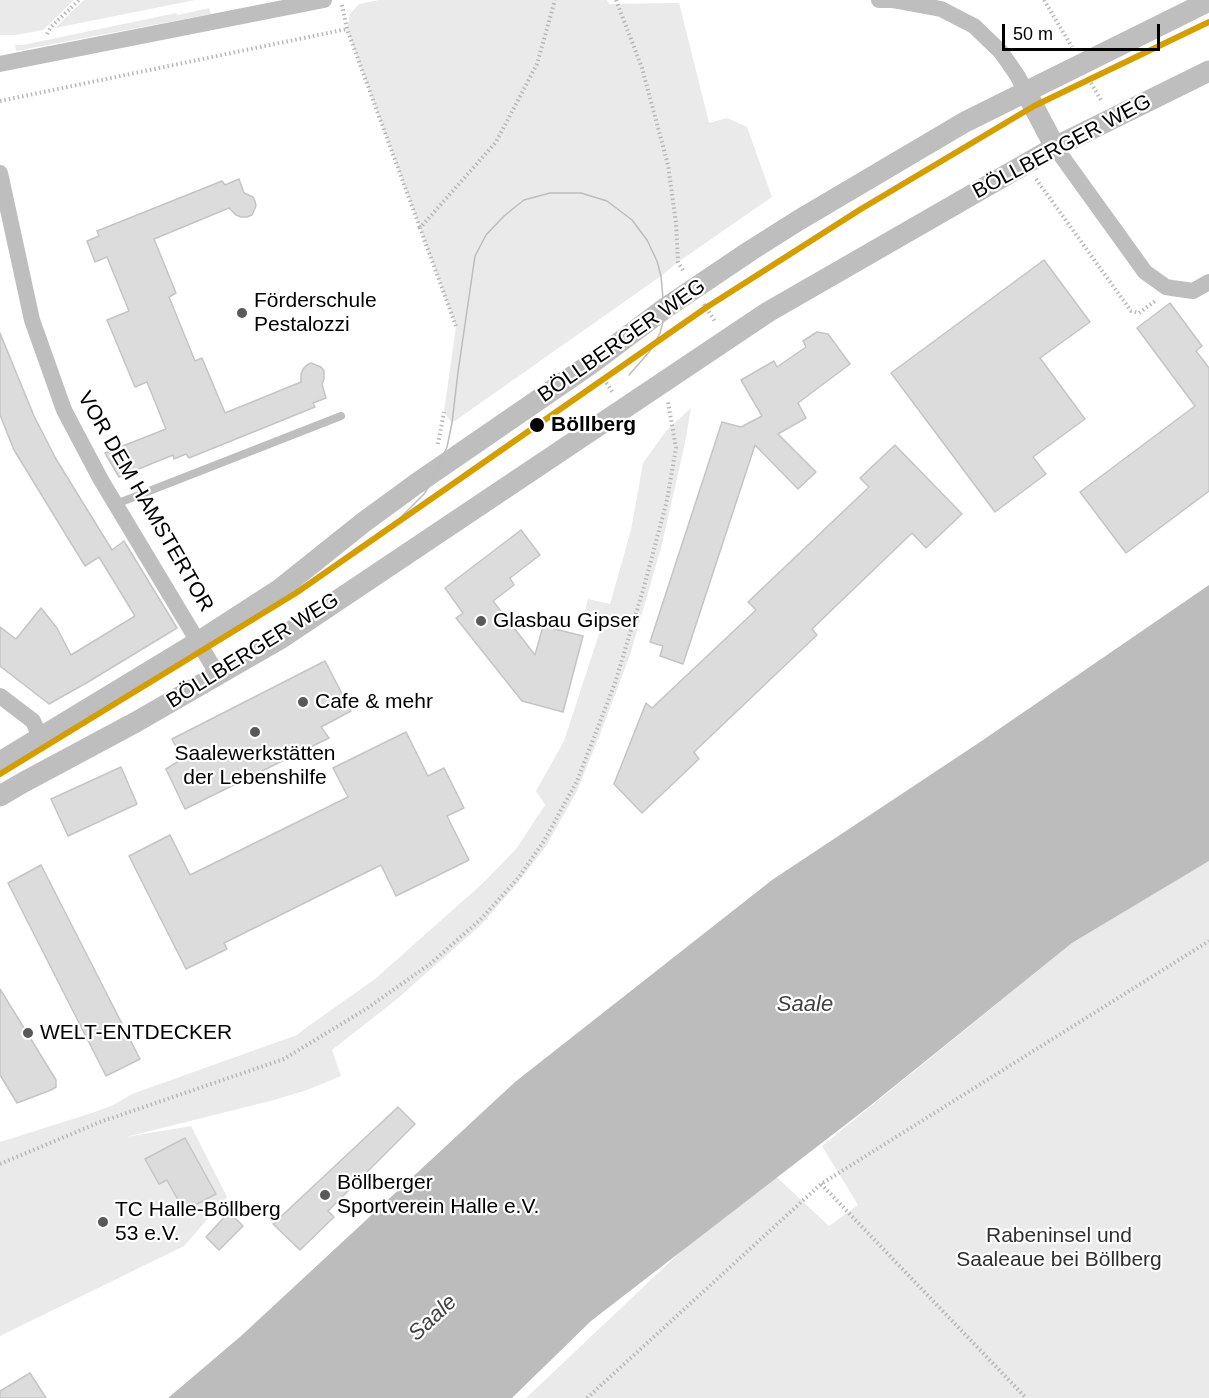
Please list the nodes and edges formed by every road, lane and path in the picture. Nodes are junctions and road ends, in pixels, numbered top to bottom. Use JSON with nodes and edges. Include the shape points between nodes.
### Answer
{"nodes":[{"id":1,"x":79,"y":0,"type":"edge"},
{"id":2,"x":324,"y":0,"type":"edge"},
{"id":3,"x":341,"y":0,"type":"edge"},
{"id":4,"x":555,"y":0,"type":"edge"},
{"id":5,"x":616,"y":0,"type":"edge"},
{"id":6,"x":879,"y":0,"type":"edge"},
{"id":7,"x":1044,"y":0,"type":"edge"},
{"id":8,"x":1209,"y":1,"type":"edge"},
{"id":9,"x":347,"y":29,"type":"junction"},
{"id":10,"x":47,"y":34,"type":"dead end"},
{"id":11,"x":1065,"y":36,"type":"dead end"},
{"id":12,"x":0,"y":64,"type":"edge"},
{"id":13,"x":1209,"y":71,"type":"edge"},
{"id":14,"x":1026,"y":92,"type":"junction"},
{"id":15,"x":0,"y":101,"type":"edge"},
{"id":16,"x":1055,"y":147,"type":"junction"},
{"id":17,"x":1024,"y":164,"type":"junction"},
{"id":18,"x":0,"y":173,"type":"edge"},
{"id":19,"x":420,"y":228,"type":"junction"},
{"id":20,"x":678,"y":262,"type":"dead end"},
{"id":21,"x":1209,"y":282,"type":"edge"},
{"id":22,"x":1173,"y":288,"type":"junction"},
{"id":23,"x":456,"y":326,"type":"dead end"},
{"id":24,"x":592,"y":363,"type":"junction"},
{"id":25,"x":664,"y":382,"type":"junction"},
{"id":26,"x":624,"y":408,"type":"junction"},
{"id":27,"x":341,"y":417,"type":"dead end"},
{"id":28,"x":116,"y":504,"type":"junction"},
{"id":29,"x":198,"y":642,"type":"junction"},
{"id":30,"x":218,"y":675,"type":"junction"},
{"id":31,"x":0,"y":696,"type":"edge"},
{"id":32,"x":40,"y":737,"type":"junction"},
{"id":33,"x":0,"y":762,"type":"edge"},
{"id":34,"x":0,"y":796,"type":"edge"},
{"id":35,"x":1209,"y":941,"type":"edge"},
{"id":36,"x":0,"y":1164,"type":"edge"},
{"id":37,"x":820,"y":1184,"type":"junction"},
{"id":38,"x":587,"y":1398,"type":"edge"},
{"id":39,"x":1026,"y":1398,"type":"edge"}],
"edges":[{"from":1,"to":10,"type":"path"},
{"from":2,"to":12,"type":"street"},
{"from":3,"to":9,"type":"path"},
{"from":4,"to":19,"type":"path","via":[[537,64],[496,142]]},
{"from":5,"to":20,"type":"path","via":[[642,68],[668,165]]},
{"from":6,"to":14,"type":"street","via":[[941,9],[974,26],[1001,52]]},
{"from":7,"to":11,"type":"path"},
{"from":8,"to":14,"type":"street","name":"BÖLLBERGER WEG"},
{"from":9,"to":15,"type":"path"},
{"from":9,"to":19,"type":"path"},
{"from":13,"to":16,"type":"street","name":"BÖLLBERGER WEG"},
{"from":14,"to":16,"type":"street"},
{"from":14,"to":24,"type":"street","name":"BÖLLBERGER WEG","via":[[965,122],[789,226],[664,309]]},
{"from":16,"to":17,"type":"street","name":"BÖLLBERGER WEG"},
{"from":16,"to":22,"type":"street","via":[[1145,272]]},
{"from":17,"to":22,"type":"path","via":[[1131,311],[1139,313]]},
{"from":17,"to":25,"type":"street","name":"BÖLLBERGER WEG","via":[[768,312]]},
{"from":18,"to":28,"type":"street","name":"VOR DEM HAMSTERTOR","via":[[32,320],[64,410]]},
{"from":19,"to":23,"type":"path"},
{"from":21,"to":22,"type":"street","via":[[1193,291]]},
{"from":24,"to":26,"type":"path"},
{"from":24,"to":29,"type":"street","name":"BÖLLBERGER WEG","via":[[416,484],[280,589]]},
{"from":25,"to":26,"type":"street","name":"BÖLLBERGER WEG"},
{"from":25,"to":36,"type":"path","via":[[676,448],[644,587],[615,683],[576,781],[544,841],[519,877],[481,919],[430,964],[284,1059],[100,1122]]},
{"from":26,"to":30,"type":"street","name":"BÖLLBERGER WEG","via":[[280,639]]},
{"from":27,"to":28,"type":"lane"},
{"from":28,"to":29,"type":"street","name":"VOR DEM HAMSTERTOR"},
{"from":29,"to":30,"type":"street","name":"VOR DEM HAMSTERTOR"},
{"from":29,"to":32,"type":"street","name":"BÖLLBERGER WEG"},
{"from":30,"to":34,"type":"street","name":"BÖLLBERGER WEG"},
{"from":31,"to":32,"type":"street","via":[[33,721]]},
{"from":32,"to":33,"type":"street","name":"BÖLLBERGER WEG"},
{"from":35,"to":37,"type":"path"},
{"from":37,"to":38,"type":"path"},
{"from":37,"to":39,"type":"path"}]}
